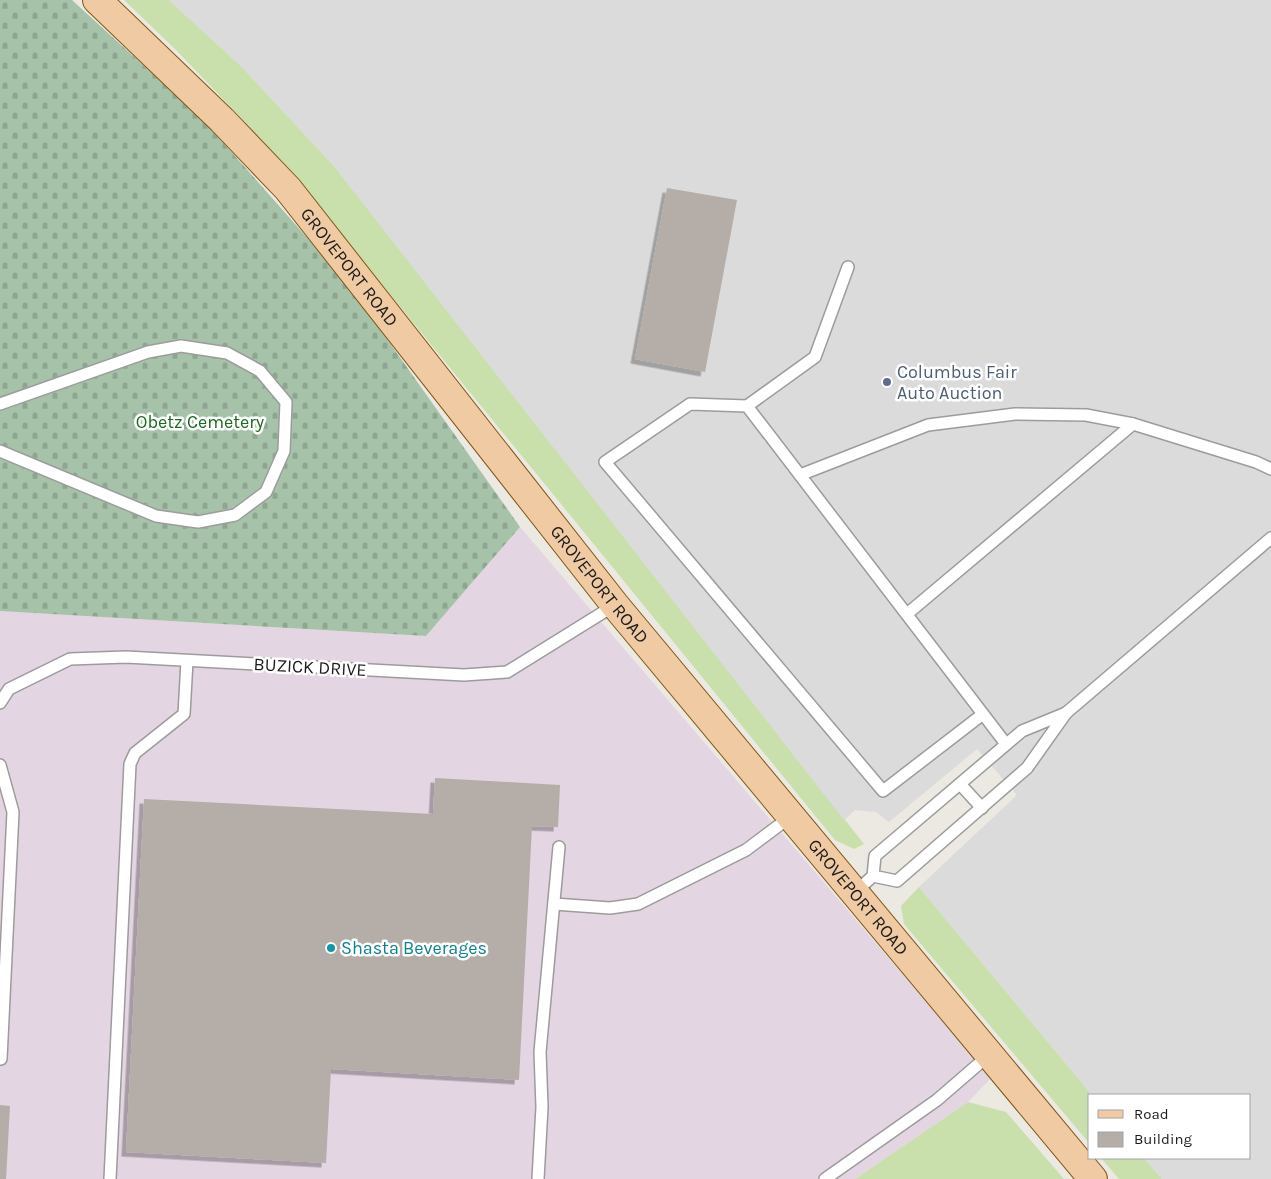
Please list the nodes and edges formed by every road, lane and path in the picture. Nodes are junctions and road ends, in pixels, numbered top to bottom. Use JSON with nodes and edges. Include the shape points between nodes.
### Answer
{"nodes":[{"id":1,"x":97,"y":0,"type":"edge"},
{"id":2,"x":848,"y":267,"type":"dead end"},
{"id":3,"x":0,"y":404,"type":"edge"},
{"id":4,"x":747,"y":406,"type":"junction"},
{"id":5,"x":1133,"y":424,"type":"junction"},
{"id":6,"x":0,"y":451,"type":"edge"},
{"id":7,"x":1271,"y":469,"type":"edge"},
{"id":8,"x":800,"y":475,"type":"junction"},
{"id":9,"x":1271,"y":538,"type":"edge"},
{"id":10,"x":616,"y":605,"type":"junction"},
{"id":11,"x":907,"y":614,"type":"junction"},
{"id":12,"x":187,"y":661,"type":"junction"},
{"id":13,"x":0,"y":703,"type":"edge"},
{"id":14,"x":1066,"y":713,"type":"junction"},
{"id":15,"x":983,"y":714,"type":"junction"},
{"id":16,"x":1006,"y":744,"type":"junction"},
{"id":17,"x":0,"y":764,"type":"edge"},
{"id":18,"x":960,"y":784,"type":"junction"},
{"id":19,"x":982,"y":808,"type":"junction"},
{"id":20,"x":790,"y":817,"type":"junction"},
{"id":21,"x":559,"y":847,"type":"dead end"},
{"id":22,"x":863,"y":885,"type":"junction"},
{"id":23,"x":554,"y":904,"type":"junction"},
{"id":24,"x":990,"y":1055,"type":"junction"},
{"id":25,"x":1,"y":1059,"type":"edge"},
{"id":26,"x":110,"y":1179,"type":"edge"},
{"id":27,"x":538,"y":1179,"type":"edge"},
{"id":28,"x":825,"y":1179,"type":"edge"},
{"id":29,"x":1094,"y":1179,"type":"edge"}],
"edges":[{"from":1,"to":10,"type":"main road","name":"GROVEPORT ROAD","via":[[222,120],[288,189]]},
{"from":2,"to":4,"type":"lane","via":[[815,357]]},
{"from":3,"to":6,"type":"lane","via":[[148,352],[181,346],[227,353],[260,371],[286,402],[284,451],[266,492],[235,515],[198,522],[156,516]]},
{"from":4,"to":8,"type":"lane"},
{"from":4,"to":15,"type":"lane","via":[[690,404],[606,462],[883,791]]},
{"from":5,"to":7,"type":"lane"},
{"from":5,"to":8,"type":"lane","via":[[1086,415],[1015,414],[928,425]]},
{"from":5,"to":11,"type":"lane"},
{"from":8,"to":11,"type":"lane"},
{"from":9,"to":14,"type":"lane"},
{"from":10,"to":12,"type":"lane","name":"BUZICK DRIVE","via":[[507,672],[464,675]]},
{"from":10,"to":20,"type":"main road","name":"GROVEPORT ROAD"},
{"from":11,"to":15,"type":"lane"},
{"from":12,"to":13,"type":"lane","name":"BUZICK DRIVE","via":[[70,659],[9,690]]},
{"from":12,"to":26,"type":"lane","via":[[184,714],[135,753],[130,764]]},
{"from":14,"to":16,"type":"lane","via":[[1022,731]]},
{"from":14,"to":19,"type":"lane","via":[[1027,768]]},
{"from":15,"to":16,"type":"lane"},
{"from":16,"to":18,"type":"lane"},
{"from":17,"to":25,"type":"lane","via":[[13,812]]},
{"from":18,"to":19,"type":"lane"},
{"from":18,"to":22,"type":"lane","via":[[874,856]]},
{"from":19,"to":22,"type":"lane","via":[[897,881]]},
{"from":20,"to":22,"type":"main road","name":"GROVEPORT ROAD"},
{"from":20,"to":23,"type":"lane","via":[[746,850],[638,904],[610,908]]},
{"from":21,"to":23,"type":"lane"},
{"from":22,"to":24,"type":"main road","name":"GROVEPORT ROAD"},
{"from":23,"to":27,"type":"lane","via":[[540,1052],[542,1107]]},
{"from":24,"to":28,"type":"lane","via":[[937,1100]]},
{"from":24,"to":29,"type":"main road","name":"GROVEPORT ROAD"}]}
